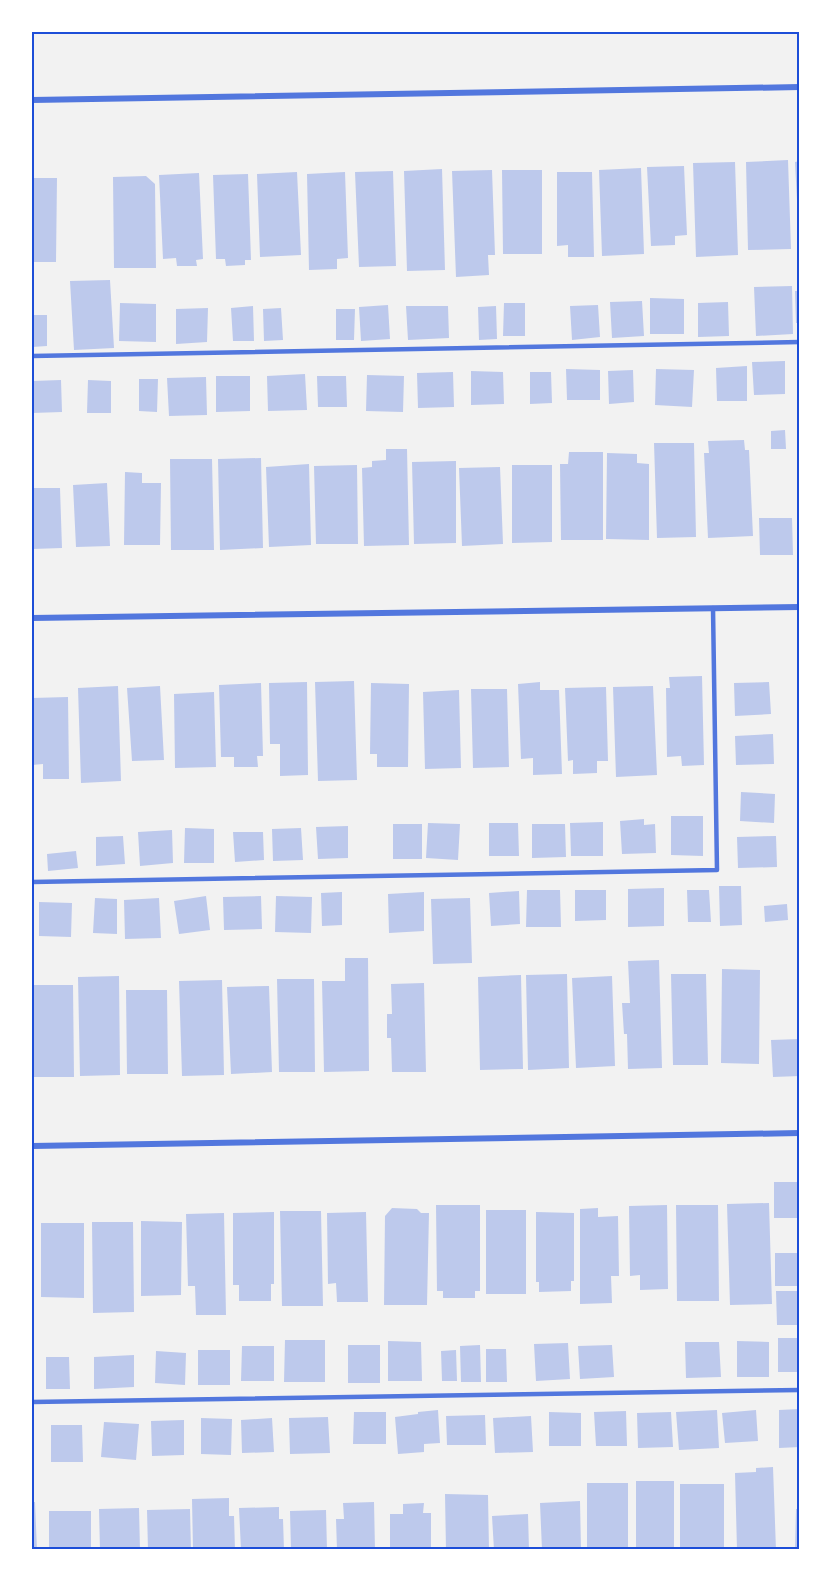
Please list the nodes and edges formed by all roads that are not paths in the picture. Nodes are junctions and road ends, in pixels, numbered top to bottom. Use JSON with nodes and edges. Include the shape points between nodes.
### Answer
{"nodes":[{"id":1,"x":800,"y":87,"type":"edge"},
{"id":2,"x":32,"y":100,"type":"edge"},
{"id":3,"x":800,"y":342,"type":"edge"},
{"id":4,"x":32,"y":356,"type":"edge"},
{"id":5,"x":800,"y":607,"type":"edge"},
{"id":6,"x":713,"y":608,"type":"junction"},
{"id":7,"x":32,"y":618,"type":"edge"},
{"id":8,"x":32,"y":882,"type":"edge"},
{"id":9,"x":800,"y":1133,"type":"edge"},
{"id":10,"x":32,"y":1146,"type":"edge"},
{"id":11,"x":800,"y":1390,"type":"edge"},
{"id":12,"x":32,"y":1402,"type":"edge"}],
"edges":[{"from":1,"to":2,"type":"street"},
{"from":3,"to":4,"type":"lane"},
{"from":5,"to":6,"type":"street"},
{"from":6,"to":7,"type":"street"},
{"from":6,"to":8,"type":"lane","via":[[717,870]]},
{"from":9,"to":10,"type":"street"},
{"from":11,"to":12,"type":"lane"}]}
